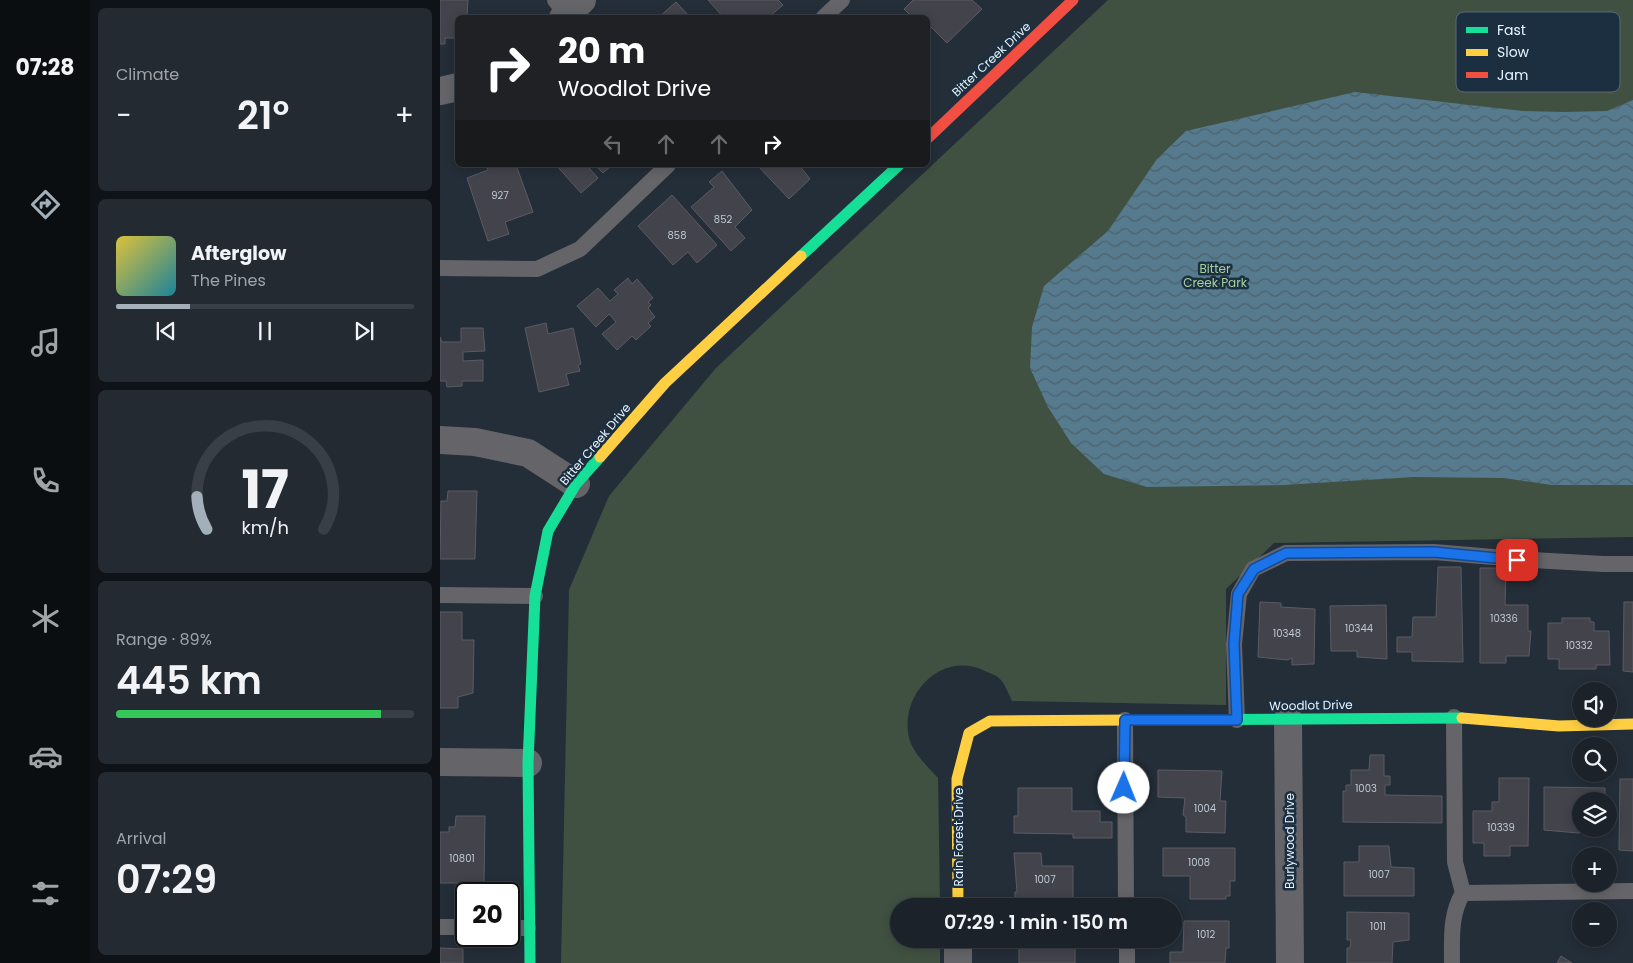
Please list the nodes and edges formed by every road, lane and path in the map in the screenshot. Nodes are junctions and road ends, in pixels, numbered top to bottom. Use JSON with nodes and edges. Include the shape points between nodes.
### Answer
{"nodes":[{"id":1,"x":842,"y":0,"type":"edge"},
{"id":2,"x":1073,"y":0,"type":"edge"},
{"id":3,"x":827,"y":15,"type":"edge"},
{"id":4,"x":455,"y":88,"type":"edge"},
{"id":5,"x":440,"y":91,"type":"edge"},
{"id":6,"x":930,"y":136,"type":"edge"},
{"id":7,"x":666,"y":167,"type":"edge"},
{"id":8,"x":897,"y":167,"type":"edge"},
{"id":9,"x":440,"y":268,"type":"edge"},
{"id":10,"x":440,"y":440,"type":"edge"},
{"id":11,"x":576,"y":484,"type":"junction"},
{"id":12,"x":1633,"y":564,"type":"edge"},
{"id":13,"x":440,"y":595,"type":"edge"},
{"id":14,"x":535,"y":596,"type":"junction"},
{"id":15,"x":1454,"y":717,"type":"junction"},
{"id":16,"x":1288,"y":719,"type":"junction"},
{"id":17,"x":1125,"y":720,"type":"junction"},
{"id":18,"x":1237,"y":720,"type":"junction"},
{"id":19,"x":990,"y":721,"type":"joint"},
{"id":20,"x":1633,"y":724,"type":"edge"},
{"id":21,"x":440,"y":762,"type":"edge"},
{"id":22,"x":528,"y":763,"type":"junction"},
{"id":23,"x":1633,"y":891,"type":"edge"},
{"id":24,"x":1462,"y":893,"type":"junction"},
{"id":25,"x":958,"y":898,"type":"edge"},
{"id":26,"x":1126,"y":898,"type":"edge"},
{"id":27,"x":440,"y":927,"type":"edge"},
{"id":28,"x":455,"y":927,"type":"edge"},
{"id":29,"x":520,"y":928,"type":"edge"},
{"id":30,"x":528,"y":928,"type":"junction"},
{"id":31,"x":958,"y":948,"type":"edge"},
{"id":32,"x":1127,"y":948,"type":"edge"},
{"id":33,"x":530,"y":963,"type":"edge"},
{"id":34,"x":958,"y":963,"type":"edge"},
{"id":35,"x":1128,"y":963,"type":"edge"},
{"id":36,"x":1290,"y":963,"type":"edge"},
{"id":37,"x":1452,"y":963,"type":"edge"}],
"edges":[{"from":1,"to":3,"type":"lane"},
{"from":2,"to":6,"type":"street","name":"Bitter Creek Drive"},
{"from":4,"to":5,"type":"street"},
{"from":7,"to":9,"type":"lane","via":[[580,249],[563,258],[537,269]]},
{"from":8,"to":11,"type":"street","name":"Bitter Creek Drive","via":[[665,383]]},
{"from":10,"to":11,"type":"street","via":[[475,442],[528,453]]},
{"from":11,"to":14,"type":"street","name":"Bitter Creek Drive","via":[[548,531]]},
{"from":12,"to":18,"type":"lane","via":[[1517,560],[1434,552],[1286,553],[1254,569],[1238,594],[1234,644]]},
{"from":13,"to":14,"type":"lane"},
{"from":14,"to":22,"type":"street","name":"Bitter Creek Drive"},
{"from":15,"to":16,"type":"street","name":"Woodlot Drive"},
{"from":15,"to":20,"type":"street","name":"Woodlot Drive","via":[[1559,726]]},
{"from":15,"to":24,"type":"lane","via":[[1455,862]]},
{"from":16,"to":18,"type":"street","name":"Woodlot Drive"},
{"from":16,"to":36,"type":"street","name":"Burlywood Drive"},
{"from":17,"to":18,"type":"street","name":"Woodlot Drive"},
{"from":17,"to":19,"type":"street","name":"Woodlot Drive"},
{"from":17,"to":26,"type":"lane"},
{"from":19,"to":25,"type":"street","name":"Rain Forest Drive","via":[[969,732],[958,779]]},
{"from":21,"to":22,"type":"street"},
{"from":22,"to":30,"type":"street","name":"Bitter Creek Drive"},
{"from":23,"to":24,"type":"lane"},
{"from":24,"to":37,"type":"lane","via":[[1456,905],[1452,932]]},
{"from":27,"to":28,"type":"lane"},
{"from":29,"to":30,"type":"lane"},
{"from":30,"to":33,"type":"street","name":"Bitter Creek Drive"},
{"from":31,"to":34,"type":"street"},
{"from":32,"to":35,"type":"lane"}]}
